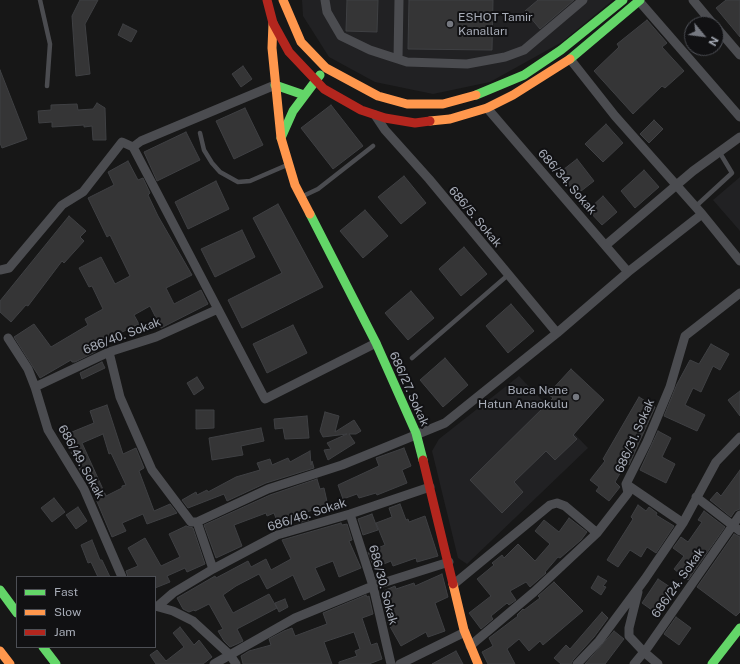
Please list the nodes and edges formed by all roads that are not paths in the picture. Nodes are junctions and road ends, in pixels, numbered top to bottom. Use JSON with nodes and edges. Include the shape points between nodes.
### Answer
{"nodes":[{"id":1,"x":40,"y":0,"type":"edge"},
{"id":2,"x":267,"y":0,"type":"edge"},
{"id":3,"x":283,"y":0,"type":"edge"},
{"id":4,"x":325,"y":0,"type":"edge"},
{"id":5,"x":399,"y":0,"type":"edge"},
{"id":6,"x":583,"y":0,"type":"edge"},
{"id":7,"x":623,"y":0,"type":"edge"},
{"id":8,"x":640,"y":0,"type":"edge"},
{"id":9,"x":693,"y":0,"type":"edge"},
{"id":10,"x":706,"y":16,"type":"edge"},
{"id":11,"x":273,"y":23,"type":"junction"},
{"id":12,"x":724,"y":37,"type":"edge"},
{"id":13,"x":301,"y":42,"type":"junction"},
{"id":14,"x":289,"y":52,"type":"junction"},
{"id":15,"x":740,"y":56,"type":"edge"},
{"id":16,"x":398,"y":59,"type":"junction"},
{"id":17,"x":570,"y":59,"type":"junction"},
{"id":18,"x":326,"y":68,"type":"junction"},
{"id":19,"x":275,"y":69,"type":"junction"},
{"id":20,"x":315,"y":81,"type":"junction"},
{"id":21,"x":275,"y":85,"type":"junction"},
{"id":22,"x":47,"y":86,"type":"dead end"},
{"id":23,"x":304,"y":95,"type":"junction"},
{"id":24,"x":487,"y":108,"type":"junction"},
{"id":25,"x":375,"y":115,"type":"junction"},
{"id":26,"x":740,"y":117,"type":"edge"},
{"id":27,"x":200,"y":133,"type":"dead end"},
{"id":28,"x":740,"y":137,"type":"edge"},
{"id":29,"x":282,"y":138,"type":"junction"},
{"id":30,"x":373,"y":146,"type":"dead end"},
{"id":31,"x":133,"y":147,"type":"junction"},
{"id":32,"x":720,"y":153,"type":"junction"},
{"id":33,"x":289,"y":164,"type":"junction"},
{"id":34,"x":676,"y":186,"type":"junction"},
{"id":35,"x":301,"y":197,"type":"junction"},
{"id":36,"x":695,"y":206,"type":"junction"},
{"id":37,"x":702,"y":214,"type":"junction"},
{"id":38,"x":606,"y":245,"type":"junction"},
{"id":39,"x":740,"y":261,"type":"edge"},
{"id":40,"x":0,"y":270,"type":"edge"},
{"id":41,"x":628,"y":272,"type":"junction"},
{"id":42,"x":508,"y":275,"type":"junction"},
{"id":43,"x":740,"y":293,"type":"edge"},
{"id":44,"x":218,"y":309,"type":"junction"},
{"id":45,"x":557,"y":333,"type":"junction"},
{"id":46,"x":8,"y":338,"type":"dead end"},
{"id":47,"x":376,"y":343,"type":"junction"},
{"id":48,"x":109,"y":352,"type":"junction"},
{"id":49,"x":412,"y":358,"type":"dead end"},
{"id":50,"x":36,"y":387,"type":"junction"},
{"id":51,"x":416,"y":433,"type":"junction"},
{"id":52,"x":740,"y":437,"type":"edge"},
{"id":53,"x":626,"y":484,"type":"junction"},
{"id":54,"x":430,"y":487,"type":"junction"},
{"id":55,"x":696,"y":498,"type":"junction"},
{"id":56,"x":350,"y":514,"type":"junction"},
{"id":57,"x":740,"y":515,"type":"edge"},
{"id":58,"x":196,"y":522,"type":"junction"},
{"id":59,"x":683,"y":523,"type":"junction"},
{"id":60,"x":732,"y":525,"type":"junction"},
{"id":61,"x":740,"y":531,"type":"edge"},
{"id":62,"x":598,"y":533,"type":"junction"},
{"id":63,"x":449,"y":562,"type":"junction"},
{"id":64,"x":213,"y":569,"type":"junction"},
{"id":65,"x":122,"y":576,"type":"edge"},
{"id":66,"x":454,"y":584,"type":"junction"},
{"id":67,"x":640,"y":585,"type":"junction"},
{"id":68,"x":373,"y":586,"type":"junction"},
{"id":69,"x":0,"y":590,"type":"edge"},
{"id":70,"x":156,"y":606,"type":"edge"},
{"id":71,"x":16,"y":612,"type":"edge"},
{"id":72,"x":740,"y":628,"type":"edge"},
{"id":73,"x":465,"y":632,"type":"junction"},
{"id":74,"x":470,"y":646,"type":"junction"},
{"id":75,"x":44,"y":648,"type":"edge"},
{"id":76,"x":0,"y":650,"type":"edge"},
{"id":77,"x":644,"y":652,"type":"junction"},
{"id":78,"x":230,"y":655,"type":"junction"},
{"id":79,"x":10,"y":664,"type":"edge"},
{"id":80,"x":56,"y":664,"type":"edge"},
{"id":81,"x":214,"y":664,"type":"edge"},
{"id":82,"x":236,"y":664,"type":"edge"},
{"id":83,"x":392,"y":664,"type":"edge"},
{"id":84,"x":400,"y":664,"type":"edge"},
{"id":85,"x":478,"y":664,"type":"edge"},
{"id":86,"x":577,"y":664,"type":"edge"},
{"id":87,"x":634,"y":664,"type":"edge"},
{"id":88,"x":658,"y":664,"type":"edge"},
{"id":89,"x":712,"y":664,"type":"edge"}],
"edges":[{"from":1,"to":22,"type":"lane","via":[[50,44]]},
{"from":2,"to":11,"type":"main road"},
{"from":3,"to":13,"type":"main road"},
{"from":4,"to":16,"type":"street","via":[[327,12],[342,36],[370,50]]},
{"from":5,"to":16,"type":"street"},
{"from":6,"to":16,"type":"street","via":[[524,50],[505,57],[467,64],[407,62]]},
{"from":7,"to":18,"type":"main road","via":[[561,50],[524,75],[481,94],[443,104],[407,104],[378,96]]},
{"from":8,"to":17,"type":"main road"},
{"from":8,"to":26,"type":"street"},
{"from":9,"to":10,"type":"street"},
{"from":11,"to":14,"type":"main road"},
{"from":11,"to":19,"type":"main road","name":"686/27. Sokak","via":[[272,48]]},
{"from":12,"to":15,"type":"street"},
{"from":13,"to":14,"type":"main road"},
{"from":13,"to":18,"type":"main road"},
{"from":14,"to":19,"type":"main road","via":[[280,59]]},
{"from":14,"to":20,"type":"main road"},
{"from":17,"to":24,"type":"main road"},
{"from":17,"to":34,"type":"street"},
{"from":18,"to":20,"type":"main road"},
{"from":19,"to":21,"type":"main road","name":"686/27. Sokak"},
{"from":20,"to":23,"type":"main road"},
{"from":20,"to":25,"type":"main road","via":[[361,110]]},
{"from":21,"to":23,"type":"main road"},
{"from":21,"to":29,"type":"main road","name":"686/27. Sokak"},
{"from":21,"to":31,"type":"street","via":[[141,141]]},
{"from":23,"to":29,"type":"main road","via":[[293,111]]},
{"from":24,"to":25,"type":"main road","via":[[450,119],[415,122]]},
{"from":24,"to":38,"type":"street","name":"686/34. Sokak"},
{"from":25,"to":42,"type":"street","name":"686/5. Sokak"},
{"from":27,"to":33,"type":"lane","via":[[204,150],[212,163],[220,172],[238,182],[250,181]]},
{"from":28,"to":32,"type":"street"},
{"from":29,"to":33,"type":"main road","name":"686/27. Sokak"},
{"from":30,"to":35,"type":"lane","via":[[318,189]]},
{"from":31,"to":40,"type":"street","via":[[122,142],[83,192],[62,205],[8,268]]},
{"from":31,"to":44,"type":"street"},
{"from":32,"to":34,"type":"street"},
{"from":32,"to":36,"type":"lane","via":[[732,173]]},
{"from":33,"to":35,"type":"main road","name":"686/27. Sokak"},
{"from":34,"to":36,"type":"street"},
{"from":34,"to":38,"type":"street"},
{"from":35,"to":47,"type":"main road","name":"686/27. Sokak"},
{"from":36,"to":37,"type":"street"},
{"from":37,"to":39,"type":"street"},
{"from":37,"to":41,"type":"street"},
{"from":38,"to":41,"type":"street","name":"686/34. Sokak"},
{"from":41,"to":45,"type":"street"},
{"from":42,"to":45,"type":"street","name":"686/5. Sokak"},
{"from":42,"to":49,"type":"lane"},
{"from":43,"to":53,"type":"street","name":"686/31. Sokak","via":[[685,336],[670,387]]},
{"from":44,"to":47,"type":"street","via":[[265,399]]},
{"from":44,"to":48,"type":"street","name":"686/40. Sokak","via":[[156,337]]},
{"from":45,"to":51,"type":"street","via":[[445,423]]},
{"from":46,"to":50,"type":"street","name":"686/49. Sokak"},
{"from":47,"to":51,"type":"main road","name":"686/27. Sokak"},
{"from":48,"to":50,"type":"street","name":"686/40. Sokak"},
{"from":48,"to":58,"type":"street","via":[[120,397],[152,470],[192,522]]},
{"from":50,"to":65,"type":"street","name":"686/49. Sokak","via":[[48,430],[84,489]]},
{"from":51,"to":54,"type":"main road","name":"686/27. Sokak"},
{"from":51,"to":58,"type":"street","via":[[342,465],[268,489]]},
{"from":52,"to":55,"type":"street","via":[[716,462]]},
{"from":53,"to":59,"type":"street"},
{"from":53,"to":62,"type":"street","name":"686/31. Sokak","via":[[628,493]]},
{"from":54,"to":56,"type":"street","name":"686/46. Sokak"},
{"from":54,"to":63,"type":"main road","name":"686/27. Sokak"},
{"from":55,"to":59,"type":"street"},
{"from":55,"to":60,"type":"street"},
{"from":56,"to":64,"type":"street","name":"686/46. Sokak","via":[[277,535]]},
{"from":56,"to":68,"type":"street","name":"686/30. Sokak"},
{"from":57,"to":60,"type":"street","name":"686/24. Sokak"},
{"from":58,"to":64,"type":"street"},
{"from":59,"to":67,"type":"street"},
{"from":60,"to":61,"type":"street"},
{"from":60,"to":77,"type":"street","name":"686/24. Sokak"},
{"from":62,"to":66,"type":"street","via":[[565,506],[557,503],[550,505]]},
{"from":62,"to":74,"type":"street","name":"686/31. Sokak"},
{"from":63,"to":66,"type":"main road","name":"686/27. Sokak"},
{"from":63,"to":68,"type":"street"},
{"from":64,"to":70,"type":"street","name":"686/46. Sokak"},
{"from":66,"to":73,"type":"main road","name":"686/27. Sokak"},
{"from":67,"to":77,"type":"street","via":[[629,636]]},
{"from":67,"to":86,"type":"street","via":[[599,641]]},
{"from":68,"to":78,"type":"street","via":[[295,618]]},
{"from":68,"to":83,"type":"street","name":"686/30. Sokak"},
{"from":69,"to":71,"type":"main road"},
{"from":70,"to":78,"type":"street","via":[[193,621]]},
{"from":72,"to":89,"type":"main road"},
{"from":73,"to":74,"type":"main road","name":"686/27. Sokak"},
{"from":73,"to":84,"type":"street"},
{"from":74,"to":85,"type":"main road","name":"686/27. Sokak"},
{"from":75,"to":80,"type":"main road"},
{"from":76,"to":79,"type":"main road"},
{"from":77,"to":87,"type":"street","name":"686/24. Sokak"},
{"from":77,"to":88,"type":"street"},
{"from":78,"to":81,"type":"street"},
{"from":78,"to":82,"type":"street"}]}
